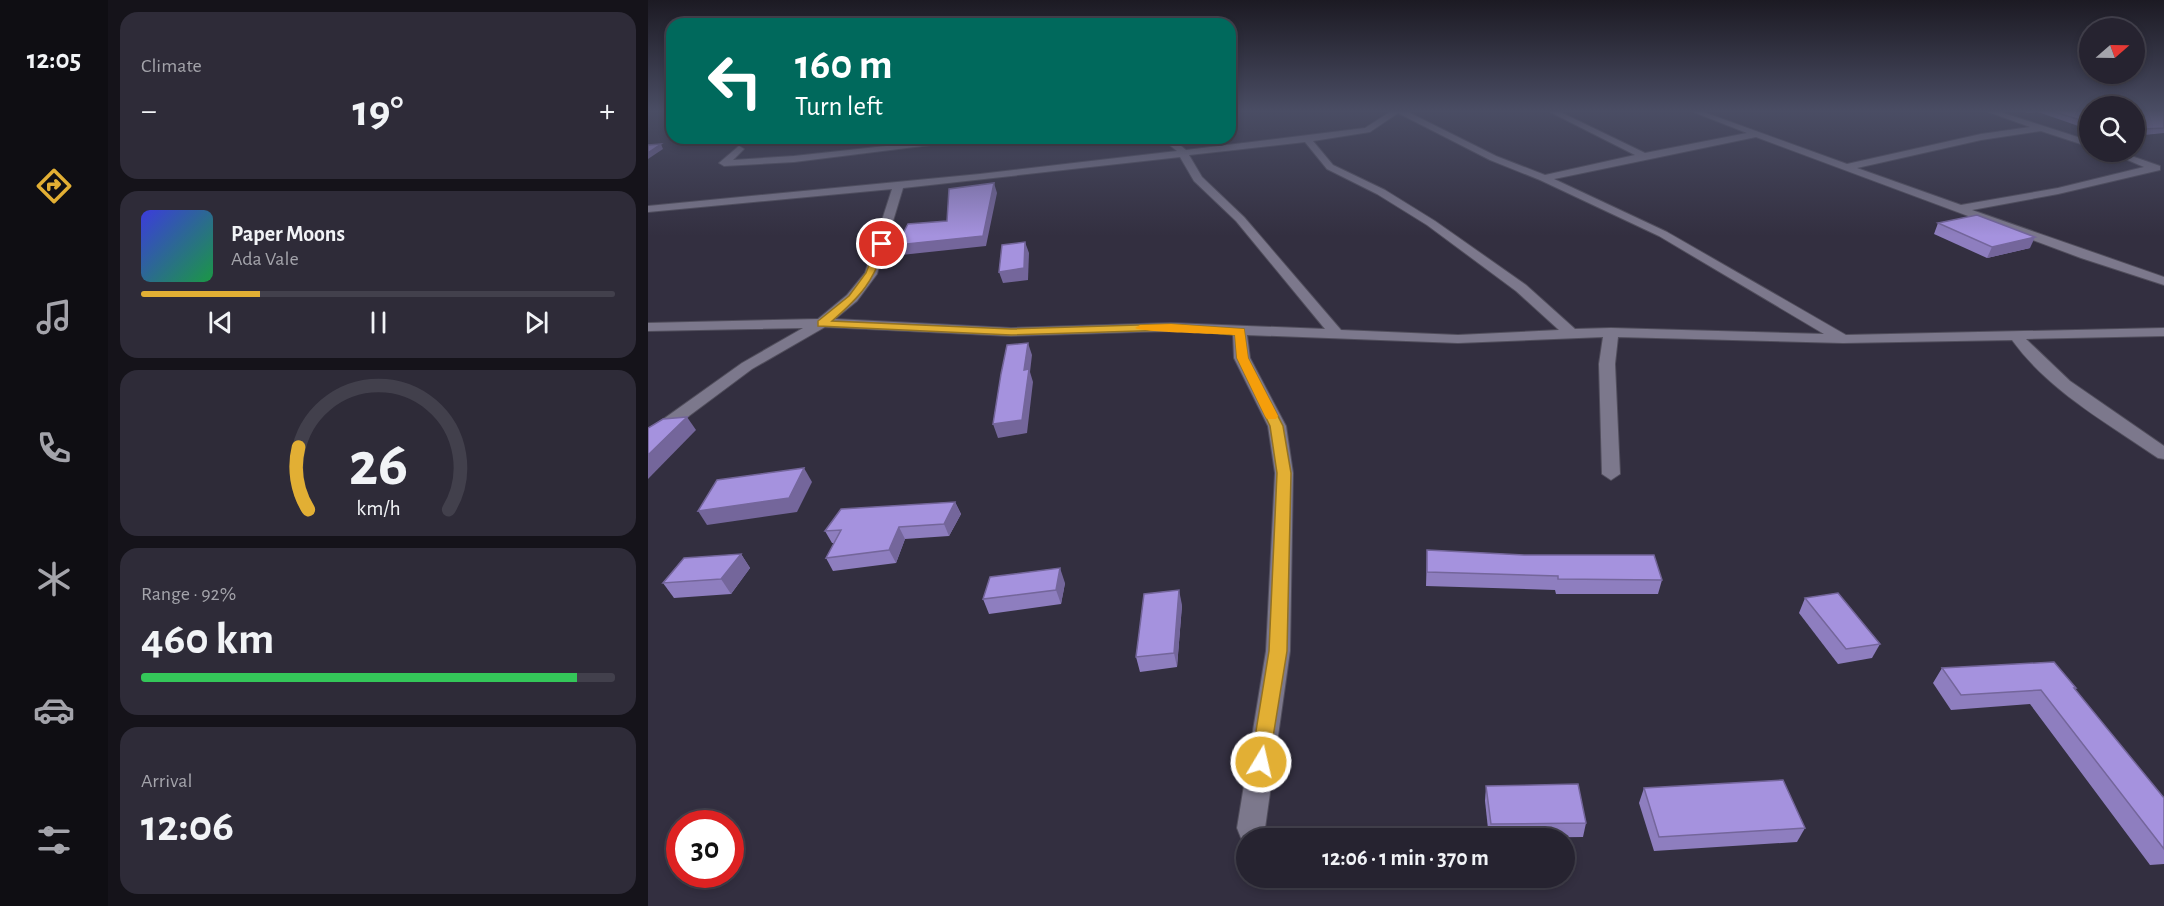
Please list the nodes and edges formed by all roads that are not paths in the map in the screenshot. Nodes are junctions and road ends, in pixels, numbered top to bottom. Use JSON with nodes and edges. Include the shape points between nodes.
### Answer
{"nodes":[{"id":1,"x":737,"y":152,"type":"edge"},
{"id":2,"x":854,"y":152,"type":"edge"},
{"id":3,"x":1199,"y":152,"type":"edge"},
{"id":4,"x":1318,"y":152,"type":"edge"},
{"id":5,"x":1482,"y":152,"type":"edge"},
{"id":6,"x":1636,"y":152,"type":"edge"},
{"id":7,"x":1663,"y":152,"type":"edge"},
{"id":8,"x":1807,"y":152,"type":"edge"},
{"id":9,"x":1911,"y":152,"type":"edge"},
{"id":10,"x":1185,"y":154,"type":"junction"},
{"id":11,"x":1644,"y":156,"type":"junction"},
{"id":12,"x":2140,"y":162,"type":"edge"},
{"id":13,"x":1847,"y":167,"type":"junction"},
{"id":14,"x":2159,"y":169,"type":"edge"},
{"id":15,"x":1545,"y":178,"type":"junction"},
{"id":16,"x":898,"y":186,"type":"junction"},
{"id":17,"x":648,"y":209,"type":"edge"},
{"id":18,"x":1960,"y":209,"type":"junction"},
{"id":19,"x":2164,"y":281,"type":"edge"},
{"id":20,"x":822,"y":324,"type":"junction"},
{"id":21,"x":648,"y":327,"type":"edge"},
{"id":22,"x":1240,"y":332,"type":"junction"},
{"id":23,"x":1611,"y":332,"type":"junction"},
{"id":24,"x":2164,"y":332,"type":"edge"},
{"id":25,"x":1571,"y":333,"type":"junction"},
{"id":26,"x":1337,"y":334,"type":"junction"},
{"id":27,"x":2017,"y":336,"type":"junction"},
{"id":28,"x":1844,"y":339,"type":"junction"},
{"id":29,"x":648,"y":438,"type":"edge"},
{"id":30,"x":2164,"y":454,"type":"edge"},
{"id":31,"x":1611,"y":474,"type":"dead end"},
{"id":32,"x":1251,"y":828,"type":"dead end"}],
"edges":[{"from":1,"to":2,"type":"street","via":[[724,163]]},
{"from":3,"to":10,"type":"street"},
{"from":4,"to":25,"type":"street","via":[[1330,167],[1431,223],[1521,288]]},
{"from":5,"to":15,"type":"street"},
{"from":6,"to":11,"type":"street"},
{"from":7,"to":11,"type":"street"},
{"from":8,"to":13,"type":"street"},
{"from":9,"to":13,"type":"street"},
{"from":10,"to":16,"type":"street"},
{"from":10,"to":26,"type":"street","via":[[1198,179],[1240,219]]},
{"from":11,"to":15,"type":"street"},
{"from":12,"to":14,"type":"street"},
{"from":13,"to":18,"type":"street"},
{"from":14,"to":18,"type":"street"},
{"from":15,"to":28,"type":"street","via":[[1663,234]]},
{"from":16,"to":17,"type":"street"},
{"from":16,"to":20,"type":"street","via":[[871,274],[852,298]]},
{"from":18,"to":19,"type":"street"},
{"from":20,"to":21,"type":"street"},
{"from":20,"to":22,"type":"street","via":[[1011,332],[1171,327]]},
{"from":20,"to":29,"type":"street","via":[[747,366]]},
{"from":22,"to":26,"type":"street"},
{"from":22,"to":32,"type":"street","via":[[1242,358],[1277,426],[1284,473],[1278,651]]},
{"from":23,"to":25,"type":"street"},
{"from":23,"to":28,"type":"street"},
{"from":23,"to":31,"type":"street","via":[[1607,364]]},
{"from":24,"to":27,"type":"street"},
{"from":25,"to":26,"type":"street","via":[[1458,339]]},
{"from":27,"to":28,"type":"street"},
{"from":27,"to":30,"type":"street","via":[[2025,350],[2051,374]]}]}
